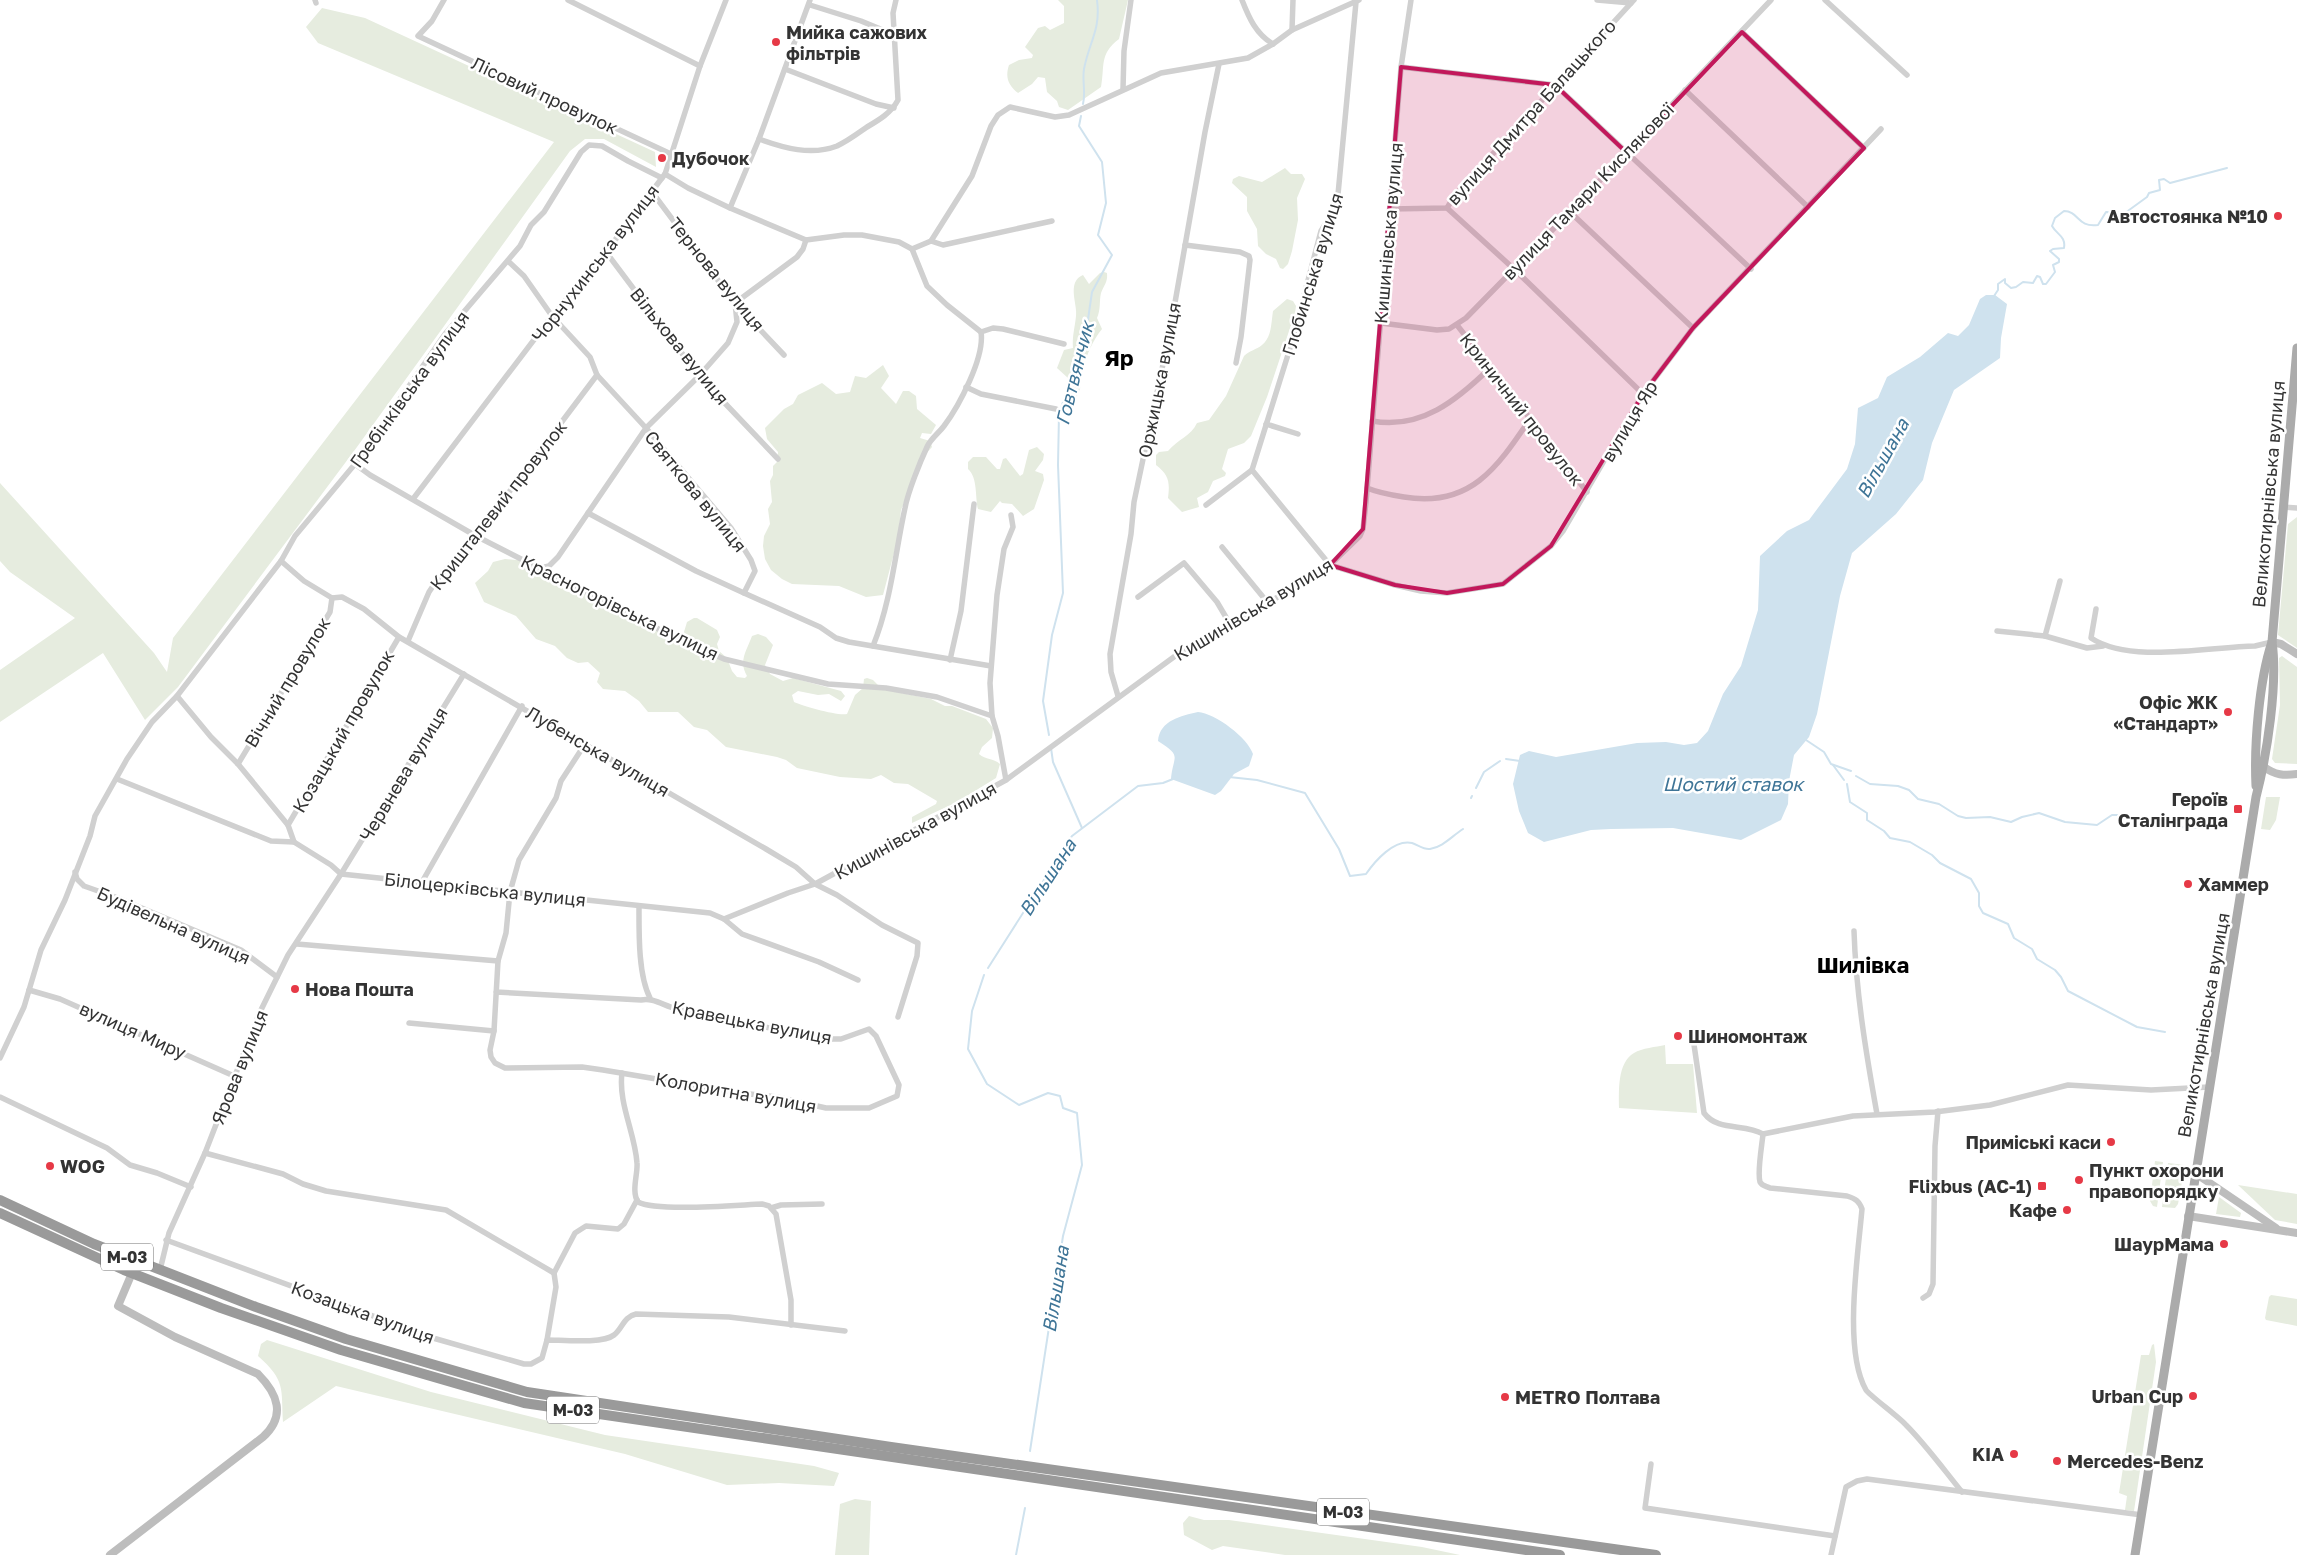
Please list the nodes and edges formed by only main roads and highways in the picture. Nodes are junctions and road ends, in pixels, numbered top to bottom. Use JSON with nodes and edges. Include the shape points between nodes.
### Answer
{"nodes":[{"id":1,"x":2297,"y":348,"type":"edge"},
{"id":2,"x":2272,"y":642,"type":"junction"},
{"id":3,"x":2255,"y":760,"type":"junction"},
{"id":4,"x":2264,"y":767,"type":"junction"},
{"id":5,"x":2256,"y":797,"type":"junction"},
{"id":6,"x":0,"y":1200,"type":"edge"},
{"id":7,"x":0,"y":1213,"type":"edge"},
{"id":8,"x":1560,"y":1555,"type":"edge"},
{"id":9,"x":1656,"y":1555,"type":"edge"},
{"id":10,"x":2135,"y":1555,"type":"edge"}],
"edges":[{"from":1,"to":2,"type":"main road","name":"Великотирнівська вулиця"},
{"from":2,"to":3,"type":"main road","name":"Великотирнівська вулиця","via":[[2265,662]]},
{"from":2,"to":4,"type":"main road","name":"Великотирнівська вулиця","via":[[2275,663]]},
{"from":3,"to":4,"type":"main road"},
{"from":3,"to":5,"type":"main road","name":"Великотирнівська вулиця"},
{"from":4,"to":5,"type":"main road","name":"Великотирнівська вулиця"},
{"from":5,"to":10,"type":"main road","name":"Великотирнівська вулиця"},
{"from":6,"to":9,"type":"highway","number":"М-03","via":[[94,1244],[346,1339],[527,1392]]},
{"from":7,"to":8,"type":"highway","number":"М-03","via":[[132,1273],[221,1308],[341,1350],[524,1403]]}]}
